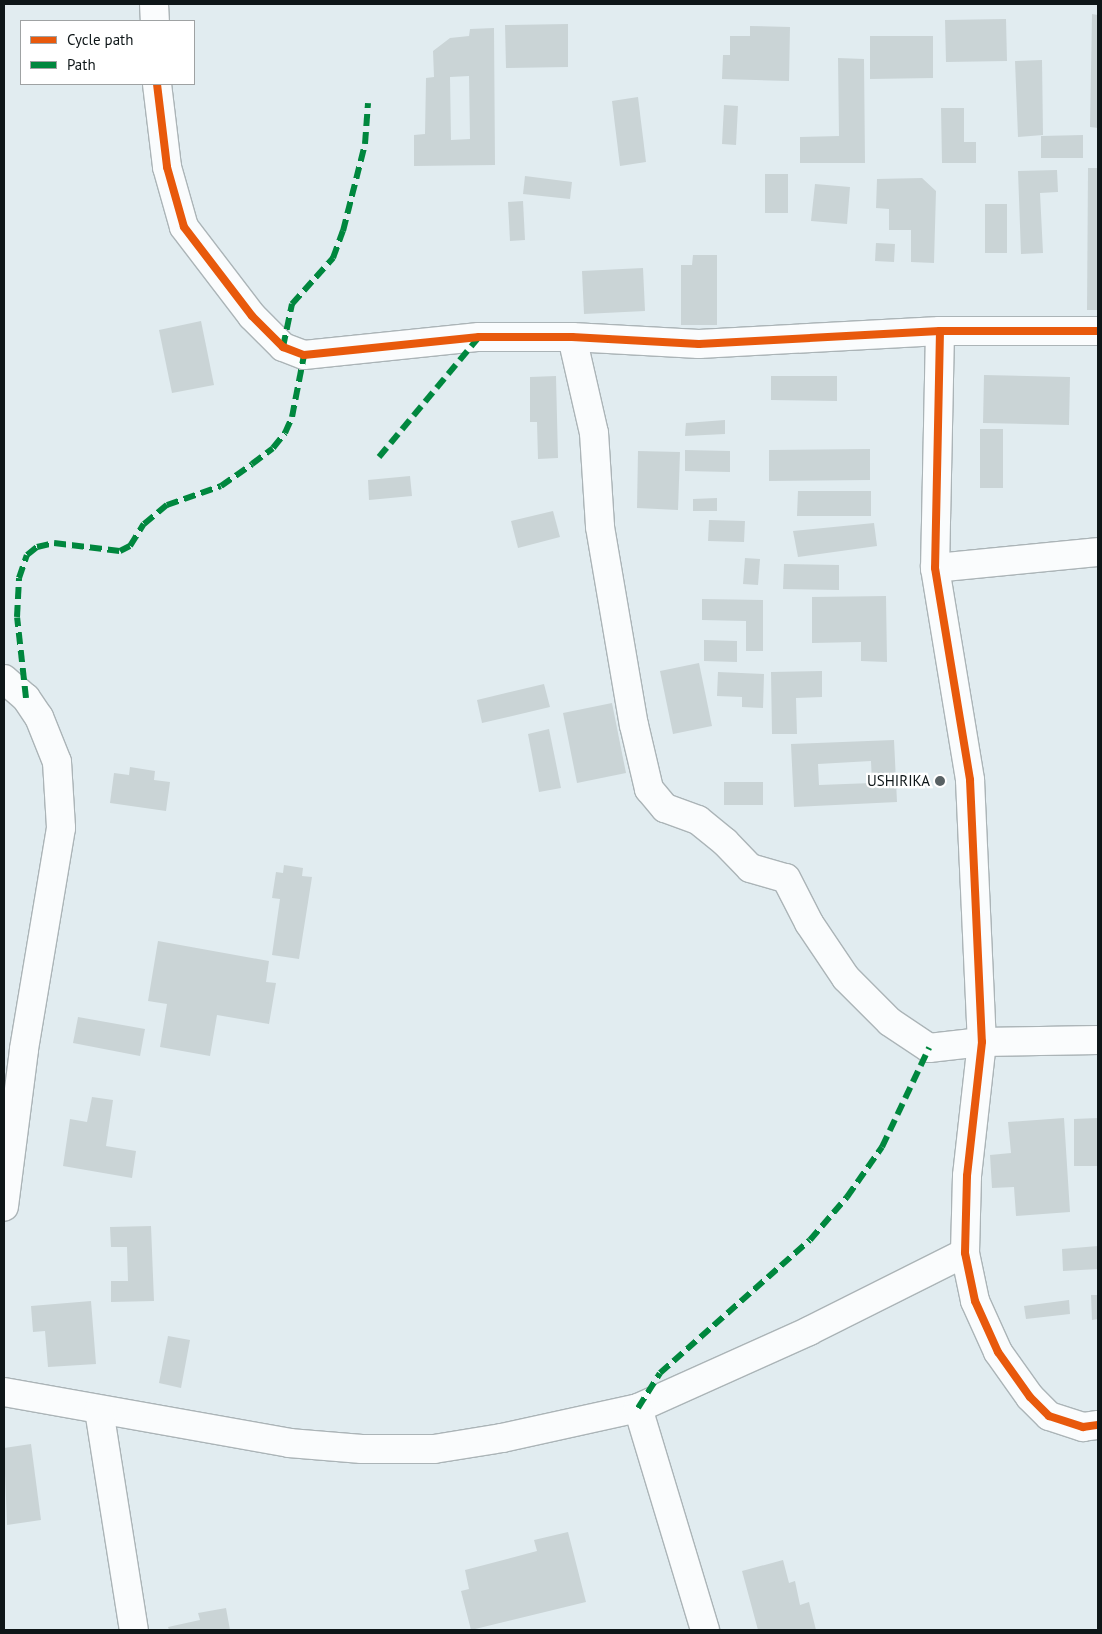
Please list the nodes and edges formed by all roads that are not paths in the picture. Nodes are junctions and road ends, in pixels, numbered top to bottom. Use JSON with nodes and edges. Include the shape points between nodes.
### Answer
{"nodes":[{"id":1,"x":154,"y":4,"type":"edge"},
{"id":2,"x":155,"y":20,"type":"edge"},
{"id":3,"x":157,"y":85,"type":"edge"},
{"id":4,"x":940,"y":332,"type":"junction"},
{"id":5,"x":1098,"y":332,"type":"edge"},
{"id":6,"x":572,"y":338,"type":"junction"},
{"id":7,"x":1098,"y":552,"type":"edge"},
{"id":8,"x":935,"y":568,"type":"junction"},
{"id":9,"x":4,"y":679,"type":"edge"},
{"id":10,"x":1098,"y":1040,"type":"edge"},
{"id":11,"x":982,"y":1042,"type":"junction"},
{"id":12,"x":4,"y":1207,"type":"edge"},
{"id":13,"x":964,"y":1253,"type":"junction"},
{"id":14,"x":4,"y":1392,"type":"edge"},
{"id":15,"x":638,"y":1408,"type":"junction"},
{"id":16,"x":99,"y":1410,"type":"junction"},
{"id":17,"x":1098,"y":1425,"type":"edge"},
{"id":18,"x":134,"y":1630,"type":"edge"},
{"id":19,"x":705,"y":1630,"type":"edge"}],
"edges":[{"from":1,"to":2,"type":"street"},
{"from":3,"to":6,"type":"street","via":[[167,167],[184,226],[252,316],[283,347],[304,355],[479,337]]},
{"from":4,"to":5,"type":"street"},
{"from":4,"to":6,"type":"street","via":[[699,344]]},
{"from":4,"to":8,"type":"street"},
{"from":6,"to":11,"type":"street","via":[[594,433],[600,527],[634,725],[649,789],[665,808],[698,820],[750,868],[786,878],[810,923],[846,978],[890,1022],[930,1048]]},
{"from":7,"to":8,"type":"street"},
{"from":8,"to":11,"type":"street","via":[[970,780]]},
{"from":9,"to":12,"type":"street","via":[[26,698],[39,717],[57,762],[61,828],[24,1050]]},
{"from":10,"to":11,"type":"street"},
{"from":11,"to":13,"type":"street","via":[[967,1176]]},
{"from":13,"to":15,"type":"street","via":[[809,1331]]},
{"from":13,"to":17,"type":"street","via":[[975,1301],[998,1352],[1030,1397],[1049,1416],[1083,1427]]},
{"from":14,"to":16,"type":"street"},
{"from":15,"to":16,"type":"street","via":[[502,1438],[434,1449],[371,1449],[289,1443]]},
{"from":15,"to":19,"type":"street"},
{"from":16,"to":18,"type":"street"}]}
